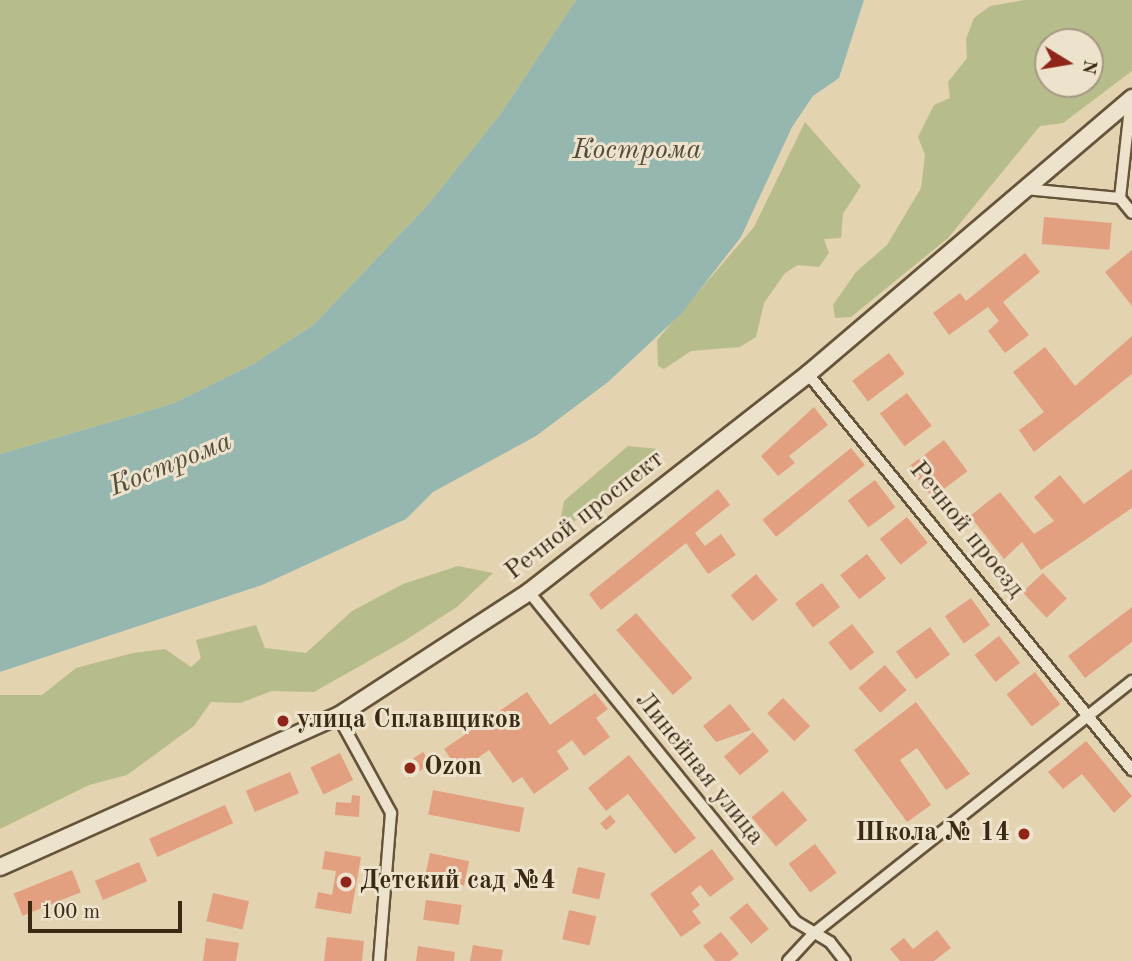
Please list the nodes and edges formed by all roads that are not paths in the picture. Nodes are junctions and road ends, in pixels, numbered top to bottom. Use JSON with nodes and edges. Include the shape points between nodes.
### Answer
{"nodes":[{"id":1,"x":1132,"y":98,"type":"edge"},
{"id":2,"x":1025,"y":189,"type":"junction"},
{"id":3,"x":1120,"y":198,"type":"junction"},
{"id":4,"x":1132,"y":213,"type":"edge"},
{"id":5,"x":808,"y":374,"type":"junction"},
{"id":6,"x":529,"y":592,"type":"junction"},
{"id":7,"x":1132,"y":681,"type":"edge"},
{"id":8,"x":338,"y":716,"type":"junction"},
{"id":9,"x":1087,"y":716,"type":"junction"},
{"id":10,"x":1132,"y":770,"type":"edge"},
{"id":11,"x":0,"y":867,"type":"edge"},
{"id":12,"x":814,"y":933,"type":"junction"},
{"id":13,"x":379,"y":961,"type":"edge"},
{"id":14,"x":788,"y":961,"type":"edge"},
{"id":15,"x":845,"y":961,"type":"edge"}],
"edges":[{"from":1,"to":2,"type":"street","name":"Речной проспект"},
{"from":1,"to":3,"type":"street"},
{"from":2,"to":3,"type":"street"},
{"from":2,"to":5,"type":"street","name":"Речной проспект"},
{"from":3,"to":4,"type":"street"},
{"from":5,"to":6,"type":"street","name":"Речной проспект"},
{"from":5,"to":9,"type":"street","name":"Речной проезд"},
{"from":6,"to":8,"type":"street","name":"Речной проспект"},
{"from":6,"to":12,"type":"street","name":"Линейная улица","via":[[795,921]]},
{"from":7,"to":9,"type":"street"},
{"from":8,"to":11,"type":"street","name":"Речной проспект"},
{"from":8,"to":13,"type":"street","via":[[391,813]]},
{"from":9,"to":10,"type":"street","name":"Речной проезд"},
{"from":9,"to":12,"type":"street"},
{"from":12,"to":14,"type":"street"},
{"from":12,"to":15,"type":"street","name":"Линейная улица"}]}
